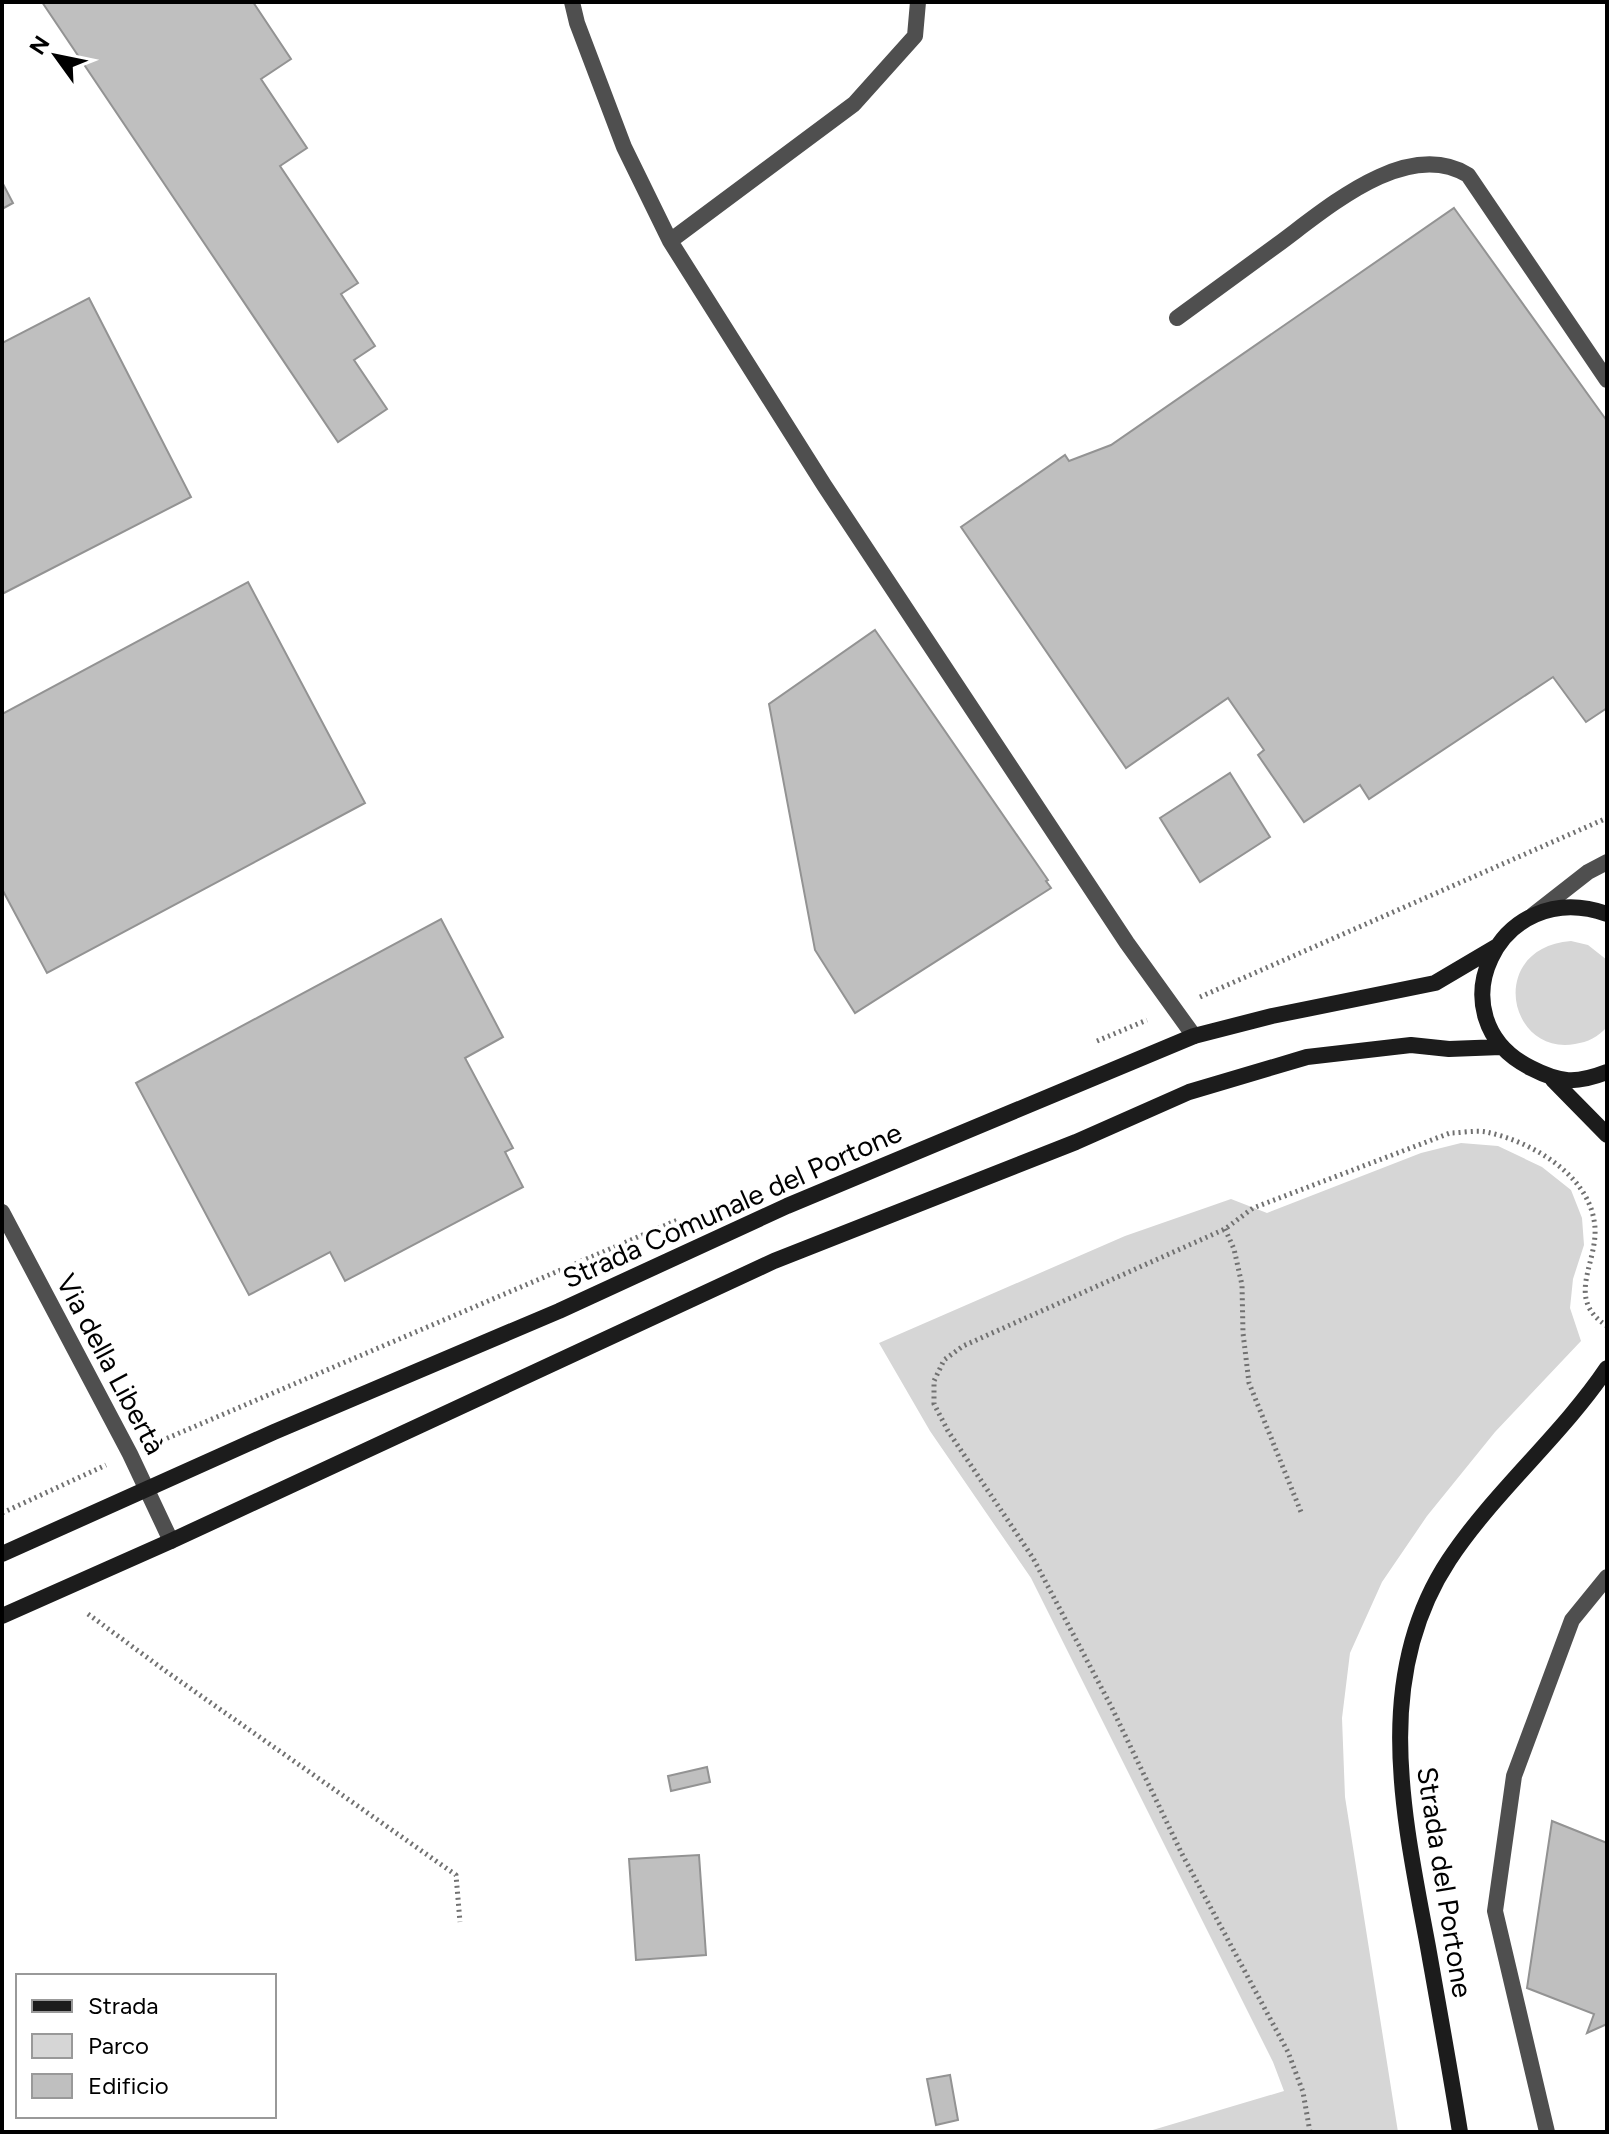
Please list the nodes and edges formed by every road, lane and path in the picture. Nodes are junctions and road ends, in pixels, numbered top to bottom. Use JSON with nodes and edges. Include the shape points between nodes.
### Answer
{"nodes":[{"id":1,"x":572,"y":2,"type":"edge"},
{"id":2,"x":918,"y":2,"type":"edge"},
{"id":3,"x":670,"y":241,"type":"junction"},
{"id":4,"x":1177,"y":318,"type":"dead end"},
{"id":5,"x":1607,"y":380,"type":"edge"},
{"id":6,"x":1607,"y":862,"type":"edge"},
{"id":7,"x":1607,"y":901,"type":"edge"},
{"id":8,"x":1589,"y":908,"type":"junction"},
{"id":9,"x":1607,"y":914,"type":"edge"},
{"id":10,"x":1533,"y":915,"type":"junction"},
{"id":11,"x":1496,"y":947,"type":"junction"},
{"id":12,"x":1194,"y":1036,"type":"junction"},
{"id":13,"x":1501,"y":1047,"type":"junction"},
{"id":14,"x":1607,"y":1072,"type":"edge"},
{"id":15,"x":1553,"y":1080,"type":"junction"},
{"id":16,"x":1607,"y":1135,"type":"edge"},
{"id":17,"x":2,"y":1212,"type":"edge"},
{"id":18,"x":1225,"y":1229,"type":"junction"},
{"id":19,"x":1607,"y":1326,"type":"edge"},
{"id":20,"x":1607,"y":1368,"type":"edge"},
{"id":21,"x":147,"y":1489,"type":"junction"},
{"id":22,"x":1301,"y":1512,"type":"dead end"},
{"id":23,"x":171,"y":1541,"type":"junction"},
{"id":24,"x":2,"y":1554,"type":"edge"},
{"id":25,"x":1607,"y":1577,"type":"edge"},
{"id":26,"x":88,"y":1614,"type":"dead end"},
{"id":27,"x":2,"y":1616,"type":"edge"},
{"id":28,"x":460,"y":1922,"type":"dead end"},
{"id":29,"x":1310,"y":2132,"type":"edge"},
{"id":30,"x":1460,"y":2132,"type":"edge"},
{"id":31,"x":1547,"y":2132,"type":"edge"}],
"edges":[{"from":1,"to":3,"type":"street","via":[[624,147]]},
{"from":2,"to":3,"type":"street","via":[[915,36],[854,104]]},
{"from":3,"to":12,"type":"street","via":[[841,511]]},
{"from":4,"to":5,"type":"street","via":[[1358,186],[1395,170],[1454,166],[1468,175]]},
{"from":6,"to":10,"type":"street","name":"Strada Comunale del Portone"},
{"from":7,"to":8,"type":"street","name":"Strada Comunale del Portone"},
{"from":8,"to":9,"type":"street","name":"Strada Comunale del Portone"},
{"from":8,"to":10,"type":"street","name":"Strada Comunale del Portone","via":[[1553,908]]},
{"from":10,"to":11,"type":"street","name":"Strada Comunale del Portone"},
{"from":11,"to":12,"type":"street","name":"Strada Comunale del Portone","via":[[1435,983]]},
{"from":11,"to":13,"type":"street","name":"Strada Comunale del Portone","via":[[1483,986],[1483,1007]]},
{"from":12,"to":21,"type":"street","name":"Strada Comunale del Portone","via":[[787,1206]]},
{"from":13,"to":15,"type":"street","name":"Strada Comunale del Portone"},
{"from":13,"to":23,"type":"street","via":[[1411,1045],[1321,1055],[1189,1092],[774,1261]]},
{"from":14,"to":15,"type":"street"},
{"from":15,"to":16,"type":"street","name":"Strada Comunale del Portone"},
{"from":17,"to":21,"type":"street","name":"Via della Libertà"},
{"from":18,"to":19,"type":"path","via":[[1253,1208],[1388,1155],[1450,1133],[1483,1131],[1543,1156],[1570,1175],[1588,1198],[1595,1223],[1584,1287],[1587,1307]]},
{"from":18,"to":22,"type":"path","via":[[1242,1285],[1249,1383]]},
{"from":18,"to":29,"type":"path","via":[[963,1346],[944,1360],[934,1381],[934,1404],[1033,1558],[1111,1706],[1182,1854],[1288,2052]]},
{"from":20,"to":30,"type":"street","name":"Strada del Portone","via":[[1449,1560],[1413,1639],[1403,1683],[1399,1728],[1405,1823]]},
{"from":21,"to":23,"type":"street","name":"Via della Libertà"},
{"from":21,"to":24,"type":"street","name":"Strada Comunale del Portone"},
{"from":23,"to":27,"type":"street"},
{"from":25,"to":31,"type":"street","via":[[1572,1620],[1514,1776],[1495,1911]]},
{"from":26,"to":28,"type":"path","via":[[456,1875]]}]}
